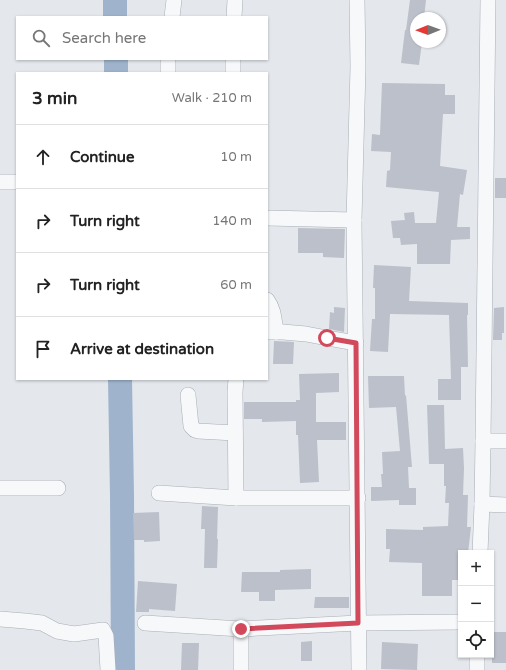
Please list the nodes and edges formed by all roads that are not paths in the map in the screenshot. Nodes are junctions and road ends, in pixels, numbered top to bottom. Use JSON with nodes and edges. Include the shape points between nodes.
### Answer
{"nodes":[{"id":1,"x":174,"y":0,"type":"edge"},
{"id":2,"x":235,"y":0,"type":"edge"},
{"id":3,"x":357,"y":0,"type":"edge"},
{"id":4,"x":488,"y":0,"type":"edge"},
{"id":5,"x":172,"y":16,"type":"edge"},
{"id":6,"x":234,"y":16,"type":"edge"},
{"id":7,"x":168,"y":60,"type":"edge"},
{"id":8,"x":233,"y":60,"type":"edge"},
{"id":9,"x":168,"y":72,"type":"edge"},
{"id":10,"x":233,"y":72,"type":"edge"},
{"id":11,"x":0,"y":182,"type":"edge"},
{"id":12,"x":16,"y":182,"type":"edge"},
{"id":13,"x":268,"y":218,"type":"edge"},
{"id":14,"x":354,"y":220,"type":"junction"},
{"id":15,"x":268,"y":301,"type":"edge"},
{"id":16,"x":271,"y":332,"type":"edge"},
{"id":17,"x":356,"y":343,"type":"junction"},
{"id":18,"x":236,"y":380,"type":"edge"},
{"id":19,"x":188,"y":395,"type":"dead end"},
{"id":20,"x":235,"y":433,"type":"junction"},
{"id":21,"x":483,"y":441,"type":"junction"},
{"id":22,"x":506,"y":441,"type":"edge"},
{"id":23,"x":0,"y":488,"type":"edge"},
{"id":24,"x":58,"y":488,"type":"dead end"},
{"id":25,"x":159,"y":493,"type":"dead end"},
{"id":26,"x":236,"y":498,"type":"junction"},
{"id":27,"x":358,"y":498,"type":"junction"},
{"id":28,"x":482,"y":504,"type":"junction"},
{"id":29,"x":506,"y":505,"type":"edge"},
{"id":30,"x":480,"y":550,"type":"edge"},
{"id":31,"x":0,"y":620,"type":"edge"},
{"id":32,"x":458,"y":622,"type":"edge"},
{"id":33,"x":145,"y":623,"type":"dead end"},
{"id":34,"x":358,"y":623,"type":"junction"},
{"id":35,"x":241,"y":629,"type":"junction"},
{"id":36,"x":477,"y":658,"type":"edge"},
{"id":37,"x":108,"y":670,"type":"edge"},
{"id":38,"x":241,"y":670,"type":"edge"},
{"id":39,"x":359,"y":670,"type":"edge"},
{"id":40,"x":477,"y":670,"type":"edge"}],
"edges":[{"from":1,"to":5,"type":"street"},
{"from":2,"to":6,"type":"street"},
{"from":3,"to":14,"type":"street"},
{"from":4,"to":21,"type":"street"},
{"from":7,"to":9,"type":"street"},
{"from":8,"to":10,"type":"street"},
{"from":11,"to":12,"type":"street"},
{"from":13,"to":14,"type":"street"},
{"from":14,"to":17,"type":"street"},
{"from":15,"to":16,"type":"street","via":[[273,311]]},
{"from":16,"to":17,"type":"street","via":[[306,334]]},
{"from":17,"to":27,"type":"street"},
{"from":18,"to":20,"type":"street"},
{"from":19,"to":20,"type":"street","via":[[191,426],[194,430]]},
{"from":20,"to":26,"type":"street"},
{"from":21,"to":22,"type":"street"},
{"from":21,"to":28,"type":"street"},
{"from":23,"to":24,"type":"street"},
{"from":25,"to":26,"type":"street"},
{"from":26,"to":27,"type":"street"},
{"from":27,"to":34,"type":"street"},
{"from":28,"to":29,"type":"street"},
{"from":28,"to":30,"type":"street"},
{"from":31,"to":37,"type":"street","via":[[42,623],[57,631],[74,634],[103,630],[106,636]]},
{"from":32,"to":34,"type":"street"},
{"from":33,"to":35,"type":"street"},
{"from":34,"to":35,"type":"street"},
{"from":34,"to":39,"type":"street"},
{"from":35,"to":38,"type":"street"},
{"from":36,"to":40,"type":"street"}]}
